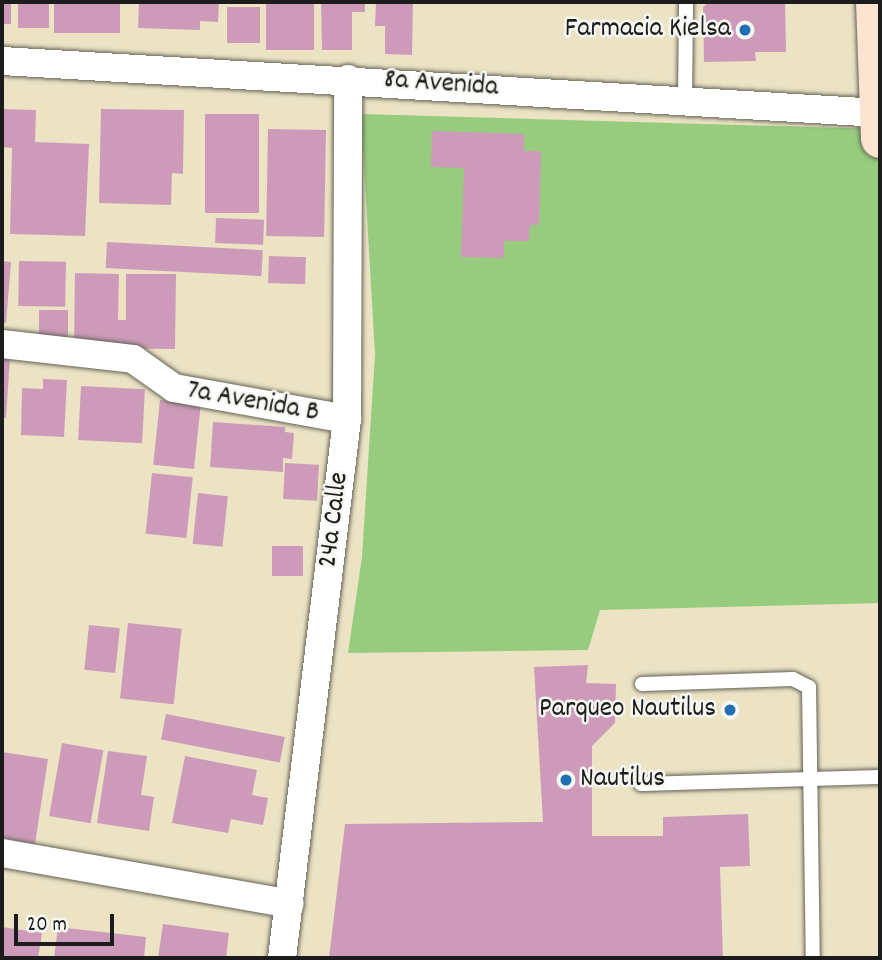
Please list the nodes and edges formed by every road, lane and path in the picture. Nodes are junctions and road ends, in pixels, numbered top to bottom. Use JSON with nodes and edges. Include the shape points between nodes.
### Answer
{"nodes":[{"id":1,"x":686,"y":2,"type":"edge"},
{"id":2,"x":875,"y":2,"type":"edge"},
{"id":3,"x":2,"y":61,"type":"edge"},
{"id":4,"x":348,"y":79,"type":"junction"},
{"id":5,"x":685,"y":102,"type":"junction"},
{"id":6,"x":880,"y":121,"type":"edge"},
{"id":7,"x":2,"y":344,"type":"edge"},
{"id":8,"x":347,"y":419,"type":"junction"},
{"id":9,"x":642,"y":684,"type":"dead end"},
{"id":10,"x":880,"y":778,"type":"edge"},
{"id":11,"x":808,"y":780,"type":"junction"},
{"id":12,"x":641,"y":784,"type":"dead end"},
{"id":13,"x":2,"y":853,"type":"edge"},
{"id":14,"x":290,"y":904,"type":"junction"},
{"id":15,"x":282,"y":958,"type":"edge"},
{"id":16,"x":813,"y":958,"type":"edge"}],
"edges":[{"from":1,"to":5,"type":"lane"},
{"from":2,"to":6,"type":"main road"},
{"from":3,"to":4,"type":"street","name":"8a Avenida"},
{"from":4,"to":5,"type":"street","name":"8a Avenida"},
{"from":4,"to":8,"type":"street","name":"24a Calle"},
{"from":5,"to":6,"type":"street","name":"8a Avenida"},
{"from":7,"to":8,"type":"street","name":"7a Avenida B","via":[[133,359],[174,388]]},
{"from":8,"to":14,"type":"street","name":"24a Calle"},
{"from":9,"to":11,"type":"lane","via":[[793,679],[808,687]]},
{"from":10,"to":11,"type":"lane"},
{"from":11,"to":12,"type":"lane"},
{"from":11,"to":16,"type":"lane"},
{"from":13,"to":14,"type":"street"},
{"from":14,"to":15,"type":"street","name":"24a Calle"}]}
